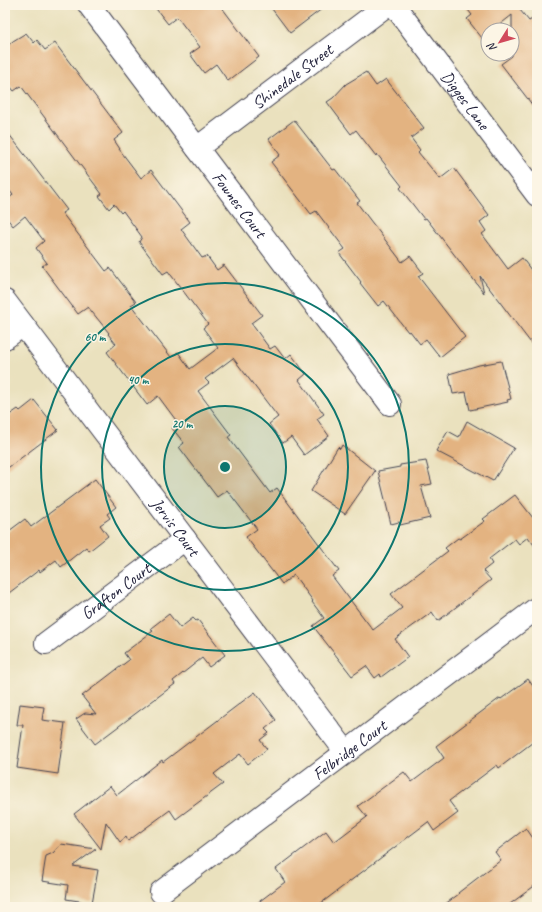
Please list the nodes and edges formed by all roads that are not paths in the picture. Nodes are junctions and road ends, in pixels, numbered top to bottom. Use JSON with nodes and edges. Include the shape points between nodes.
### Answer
{"nodes":[{"id":1,"x":89,"y":5,"type":"edge"},
{"id":2,"x":387,"y":5,"type":"edge"},
{"id":3,"x":394,"y":5,"type":"edge"},
{"id":4,"x":197,"y":148,"type":"junction"},
{"id":5,"x":537,"y":195,"type":"edge"},
{"id":6,"x":5,"y":301,"type":"edge"},
{"id":7,"x":23,"y":325,"type":"junction"},
{"id":8,"x":5,"y":338,"type":"edge"},
{"id":9,"x":390,"y":404,"type":"dead end"},
{"id":10,"x":185,"y":538,"type":"junction"},
{"id":11,"x":537,"y":608,"type":"edge"},
{"id":12,"x":46,"y":643,"type":"dead end"},
{"id":13,"x":346,"y":752,"type":"junction"},
{"id":14,"x":161,"y":892,"type":"dead end"}],
"edges":[{"from":1,"to":4,"type":"street","name":"Fownes Court"},
{"from":2,"to":4,"type":"street","name":"Shinedale Street"},
{"from":3,"to":5,"type":"street","name":"Digges Lane"},
{"from":4,"to":9,"type":"street","name":"Fownes Court"},
{"from":6,"to":7,"type":"street","name":"Jervis Court"},
{"from":7,"to":8,"type":"street"},
{"from":7,"to":10,"type":"street","name":"Jervis Court"},
{"from":10,"to":12,"type":"street","name":"Grafton Court"},
{"from":10,"to":13,"type":"street","name":"Jervis Court"},
{"from":11,"to":13,"type":"street","name":"Felbridge Court"},
{"from":13,"to":14,"type":"street","name":"Felbridge Court"}]}
